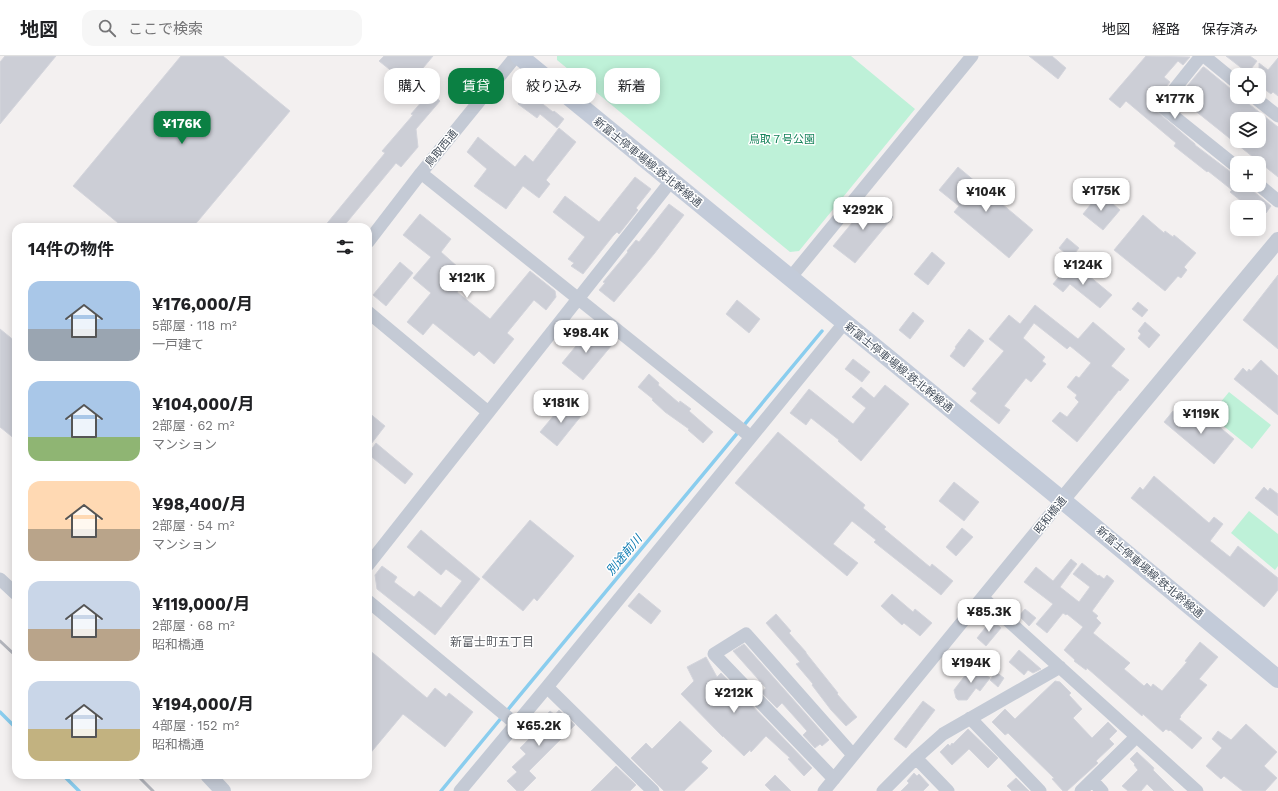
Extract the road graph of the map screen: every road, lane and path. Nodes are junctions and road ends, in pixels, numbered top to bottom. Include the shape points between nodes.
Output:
1 (516, 56) edge
2 (519, 56) edge
3 (972, 56) edge
4 (1203, 56) edge
5 (1230, 77) edge
6 (1263, 104) edge
7 (1278, 116) edge
8 (1230, 161) edge
9 (421, 173) junction
10 (671, 181) junction
11 (1266, 191) edge
12 (1278, 201) edge
13 (372, 237) edge
14 (1278, 240) edge
15 (790, 278) junction
16 (578, 298) junction
17 (372, 315) edge
18 (844, 322) junction
19 (488, 412) junction
20 (751, 437) junction
21 (1062, 500) junction
22 (372, 560) edge
23 (0, 579) edge
24 (12, 590) edge
25 (983, 598) junction
26 (372, 604) edge
27 (1060, 667) junction
28 (1278, 679) edge
29 (547, 687) junction
30 (970, 718) junction
31 (516, 724) junction
32 (1136, 737) junction
33 (853, 755) junction
34 (916, 758) junction
35 (212, 779) edge
36 (834, 779) junction
37 (1092, 780) junction
38 (223, 791) edge
39 (460, 791) edge
40 (653, 791) edge
41 (824, 791) edge
42 (883, 791) edge
43 (948, 791) edge
44 (1040, 791) edge
45 (1081, 791) edge
46 (1102, 791) edge
47 (1196, 791) edge

1 - 9 street, 鳥取西通
2 - 10 main road, 新富士停車場線:鉄北幹線通
3 - 15 street
4 - 5 street
4 - 8 street via 1161,106
6 - 7 street
9 - 13 street, 鳥取西通
9 - 16 street
10 - 15 main road, 新富士停車場線:鉄北幹線通
10 - 16 street
11 - 12 street
14 - 21 street, 昭和橋通
15 - 18 main road, 新富士停車場線:鉄北幹線通
16 - 19 street
16 - 20 street
17 - 19 street
18 - 20 street
18 - 21 main road, 新富士停車場線:鉄北幹線通
19 - 22 street
20 - 29 street
21 - 25 street, 昭和橋通
21 - 28 main road, 新富士停車場線:鉄北幹線通
23 - 24 street
25 - 27 street
25 - 33 street, 昭和橋通
26 - 31 street
27 - 30 street
27 - 32 street
29 - 31 street
29 - 40 street
30 - 34 street via 943,734
30 - 44 street
31 - 39 street
32 - 37 street
32 - 47 street
33 - 36 street, 昭和橋通
33 - 36 street via 746,634 714,654
34 - 42 street
34 - 43 street
35 - 38 street
36 - 41 street, 昭和橋通
37 - 45 street
37 - 46 street

